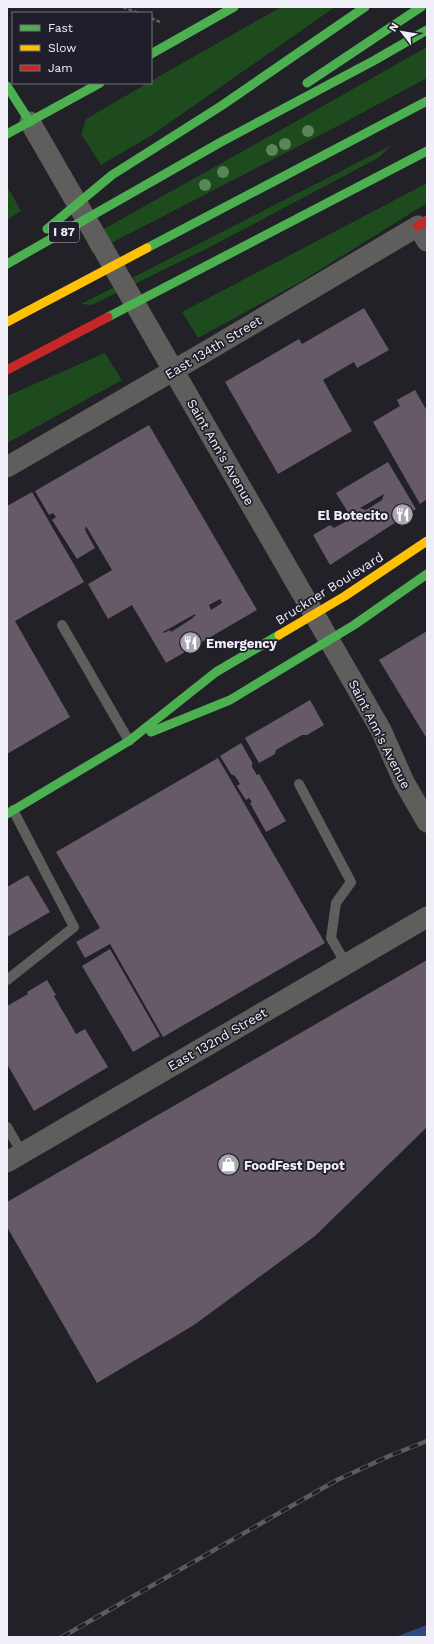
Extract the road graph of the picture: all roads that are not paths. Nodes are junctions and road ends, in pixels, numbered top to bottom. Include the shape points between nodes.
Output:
1 (234, 7) edge
2 (366, 7) edge
3 (421, 7) edge
4 (427, 30) edge
5 (152, 53) edge
6 (98, 84) edge
7 (7, 86) edge
8 (300, 88) dead end
9 (287, 97) dead end
10 (423, 102) edge
11 (30, 122) junction
12 (7, 134) edge
13 (221, 142) junction
14 (427, 151) edge
15 (424, 229) edge
16 (7, 264) edge
17 (7, 322) edge
18 (7, 370) edge
19 (173, 371) junction
20 (7, 466) edge
21 (427, 541) edge
22 (427, 574) edge
23 (313, 614) junction
24 (62, 625) dead end
25 (328, 641) junction
26 (129, 741) junction
27 (299, 784) dead end
28 (10, 812) edge
29 (427, 822) edge
30 (427, 917) edge
31 (346, 964) junction
32 (7, 980) edge
33 (7, 1127) edge
34 (14, 1157) edge

1 - 5 main road
2 - 16 main road via 215,110 112,175
3 - 8 main road
4 - 13 main road
6 - 11 main road
7 - 11 main road, Saint Ann's Avenue
9 - 13 main road
10 - 17 main road
11 - 12 main road
11 - 19 street, Saint Ann's Avenue
13 - 16 main road, I 87
14 - 18 main road
15 - 19 street, East 134th Street
19 - 20 street, East 134th Street
19 - 23 street, Saint Ann's Avenue
21 - 23 main road, Bruckner Boulevard via 345,596
22 - 25 main road, Bruckner Boulevard
23 - 25 street, Saint Ann's Avenue
23 - 26 main road, Bruckner Boulevard via 216,672
24 - 26 lane
25 - 26 main road, Bruckner Boulevard via 230,700
25 - 29 street, Saint Ann's Avenue via 381,730 404,782
26 - 28 main road, Bruckner Boulevard
27 - 31 lane via 351,882 336,903 331,938
28 - 32 lane via 74,926
30 - 31 street, East 132nd Street
31 - 34 street, East 132nd Street
33 - 34 lane

